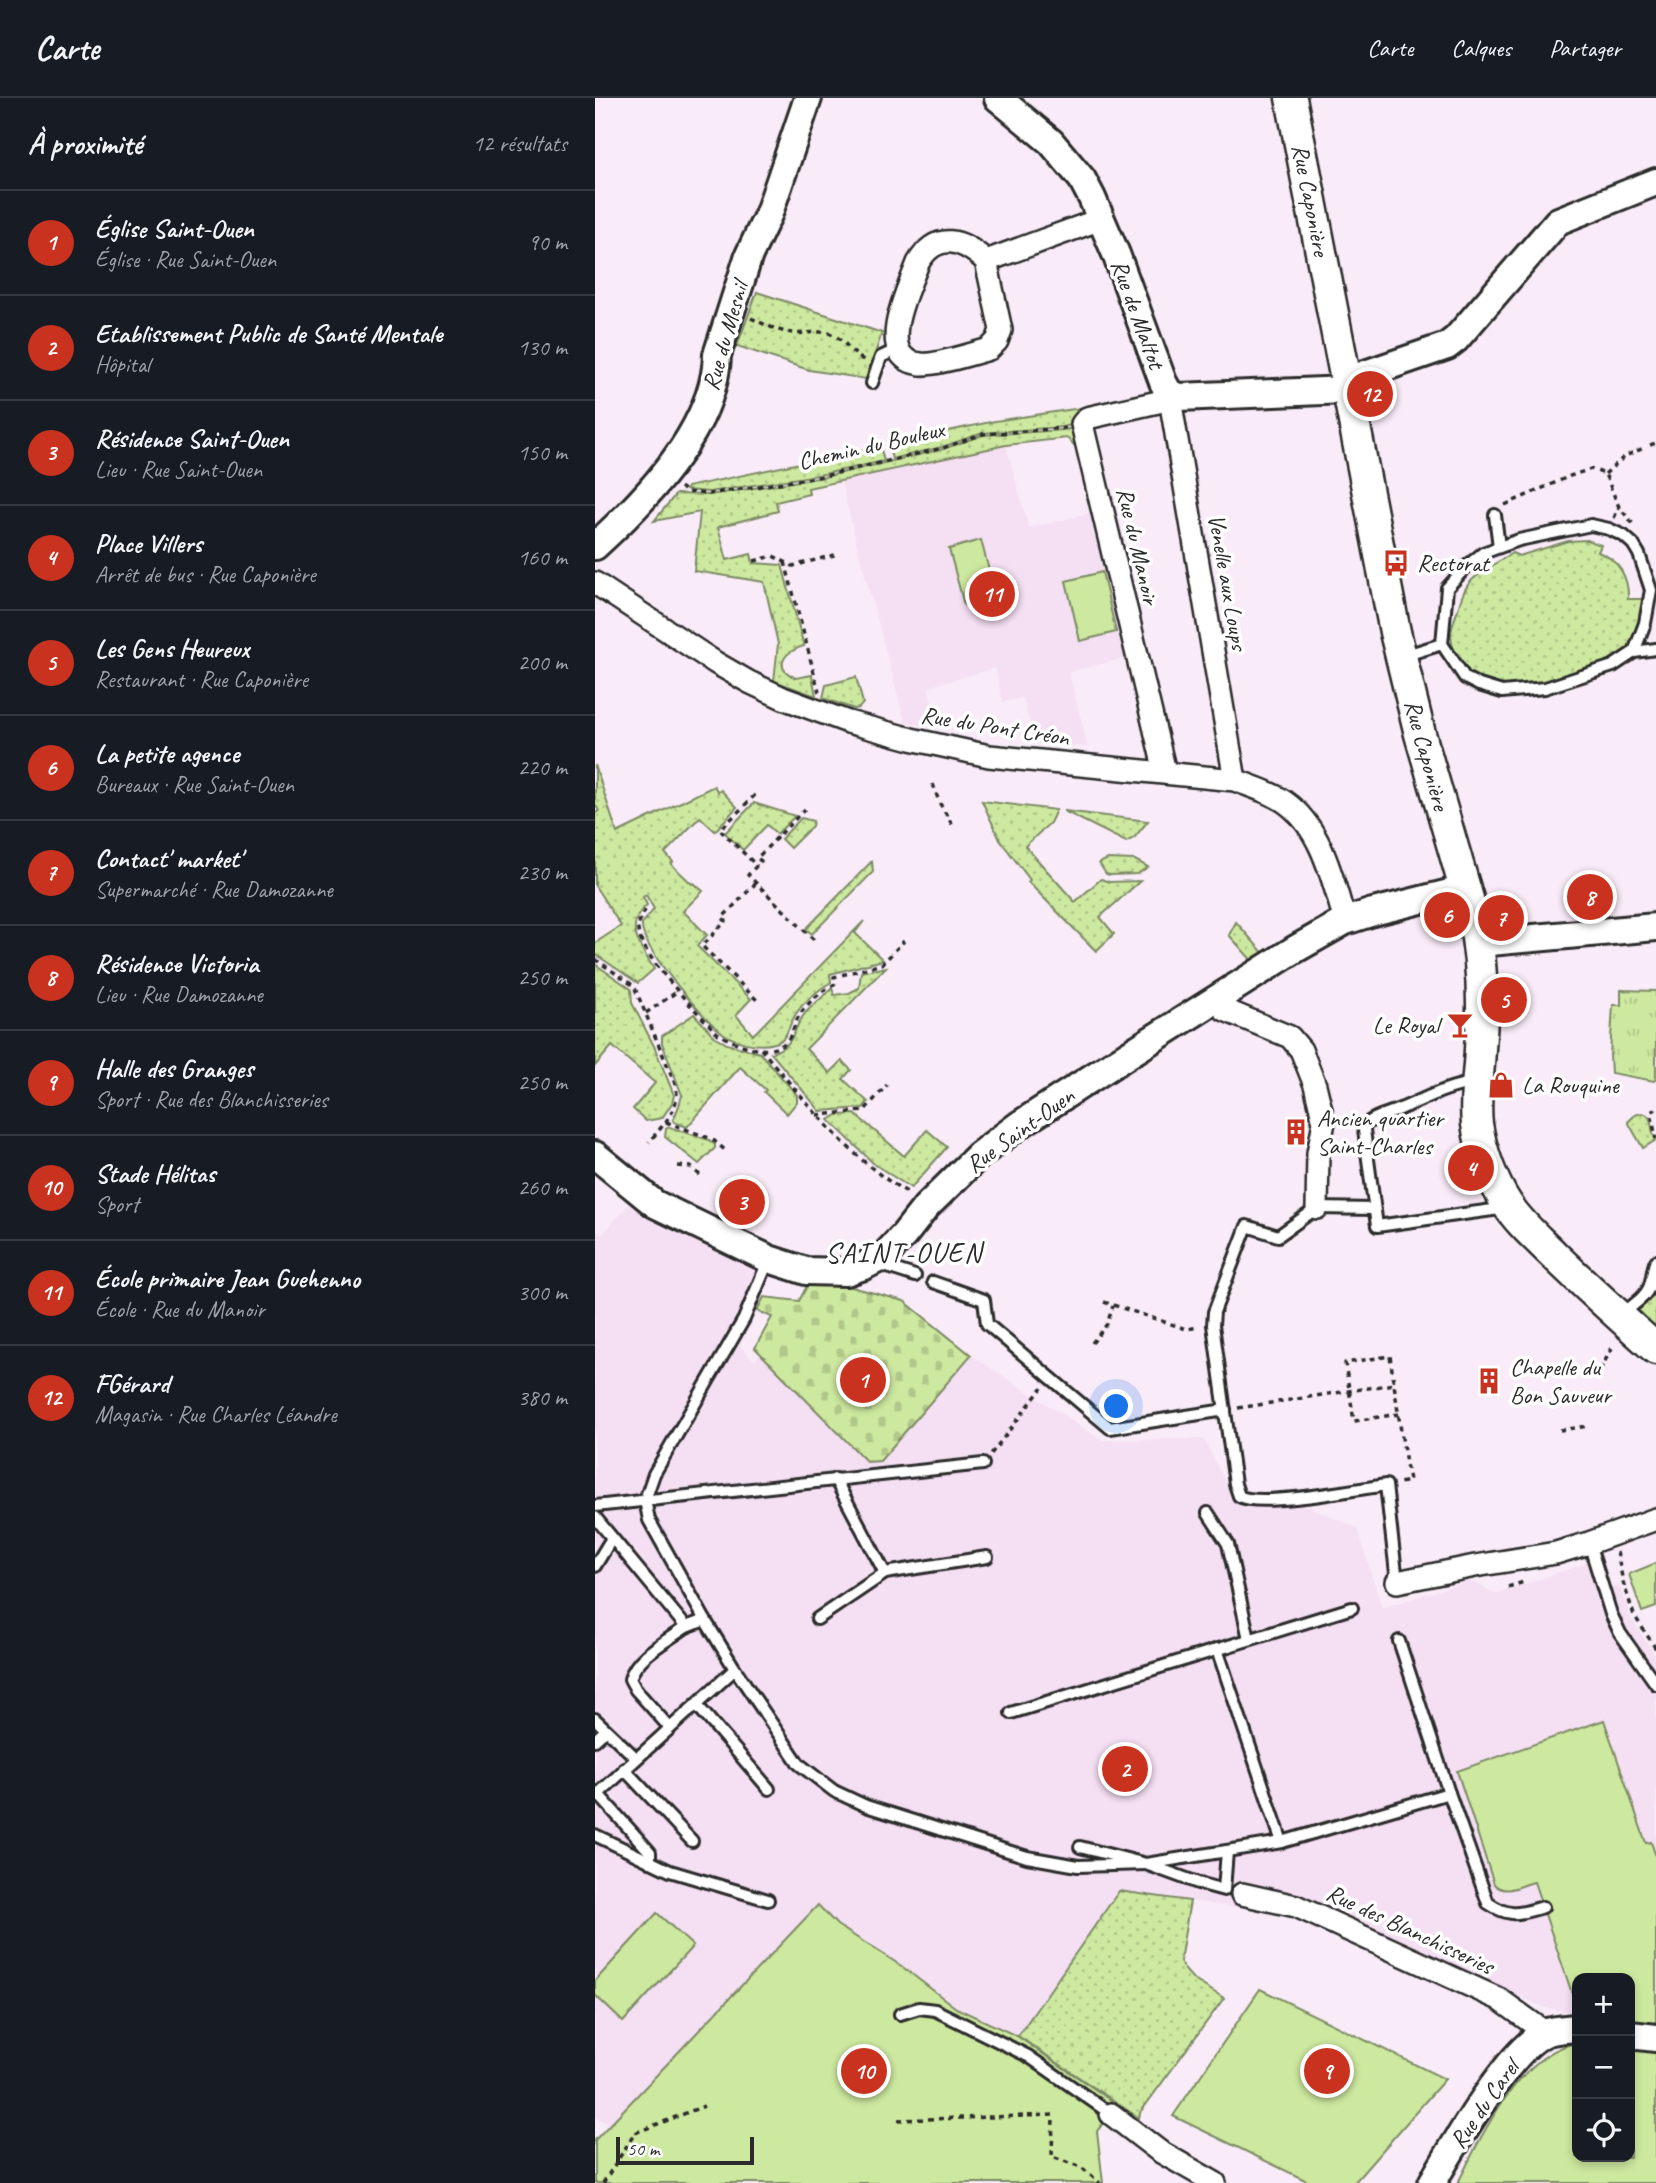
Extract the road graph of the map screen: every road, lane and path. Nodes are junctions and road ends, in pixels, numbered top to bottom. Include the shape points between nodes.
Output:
1 (809, 98) edge
2 (998, 98) edge
3 (1291, 98) edge
4 (1656, 182) edge
5 (1101, 219) junction
6 (986, 261) junction
7 (745, 315) dead end
8 (898, 349) junction
9 (878, 366) junction
10 (872, 383) dead end
11 (1346, 386) junction
12 (1169, 393) junction
13 (1082, 424) junction
14 (1656, 443) edge
15 (1650, 445) dead end
16 (1644, 448) dead end
17 (1605, 474) junction
18 (678, 485) dead end
19 (1619, 507) junction
20 (1497, 511) joint
21 (1635, 526) dead end
22 (1609, 529) junction
23 (595, 546) edge
24 (1499, 547) junction
25 (838, 554) dead end
26 (754, 561) dead end
27 (785, 562) junction
28 (595, 583) edge
29 (1442, 643) junction
30 (1656, 649) edge
31 (1634, 652) junction
32 (1401, 656) junction
33 (818, 696) dead end
34 (1165, 772) junction
35 (1235, 780) junction
36 (933, 784) dead end
37 (755, 795) dead end
38 (805, 809) dead end
39 (953, 826) dead end
40 (757, 866) junction
41 (756, 883) junction
42 (1465, 889) junction
43 (645, 910) dead end
44 (1345, 921) junction
45 (1656, 927) edge
46 (904, 941) dead end
47 (816, 942) dead end
48 (1479, 943) junction
49 (595, 959) edge
50 (678, 991) junction
51 (1216, 1000) junction
52 (759, 1002) dead end
53 (646, 1013) junction
54 (761, 1049) junction
55 (1476, 1083) junction
56 (887, 1085) dead end
57 (1656, 1110) edge
58 (817, 1115) junction
59 (665, 1122) junction
60 (1656, 1139) edge
61 (649, 1142) dead end
62 (726, 1151) dead end
63 (595, 1155) edge
64 (678, 1166) dead end
65 (702, 1177) dead end
66 (920, 1195) dead end
67 (1317, 1208) junction
68 (1510, 1208) junction
69 (1374, 1209) junction
70 (769, 1259) junction
71 (1656, 1261) edge
72 (872, 1262) junction
73 (915, 1276) dead end
74 (933, 1282) dead end
75 (1104, 1302) dead end
76 (1113, 1305) junction
77 (1619, 1317) junction
78 (1213, 1325) junction
79 (1092, 1343) dead end
80 (1612, 1348) dead end
81 (1656, 1349) edge
82 (1600, 1370) dead end
83 (1050, 1377) junction
84 (1394, 1384) junction
85 (1350, 1391) junction
86 (1225, 1410) junction
87 (1399, 1414) junction
88 (1589, 1426) dead end
89 (1560, 1430) dead end
90 (983, 1464) joint
91 (835, 1479) junction
92 (1386, 1485) junction
93 (645, 1500) junction
94 (595, 1506) edge
95 (1208, 1513) dead end
96 (1656, 1519) edge
97 (597, 1523) edge
98 (612, 1538) junction
99 (1589, 1543) junction
100 (1616, 1550) dead end
101 (987, 1557) dead end
102 (595, 1566) edge
103 (885, 1573) junction
104 (1527, 1581) dead end
105 (1398, 1582) joint
106 (1508, 1587) dead end
107 (1352, 1608) dead end
108 (817, 1619) dead end
109 (705, 1620) junction
110 (686, 1627) junction
111 (1249, 1639) junction
112 (1399, 1641) dead end
113 (1217, 1649) junction
114 (1656, 1649) edge
115 (735, 1669) junction
116 (1656, 1684) edge
117 (696, 1704) junction
118 (1011, 1713) dead end
119 (595, 1719) edge
120 (670, 1728) junction
121 (606, 1730) junction
122 (595, 1740) edge
123 (636, 1758) junction
124 (624, 1769) junction
125 (769, 1789) dead end
126 (596, 1792) edge
127 (1449, 1793) junction
128 (595, 1835) edge
129 (692, 1841) dead end
130 (1282, 1842) junction
131 (1080, 1847) dead end
132 (1227, 1851) junction
133 (650, 1862) junction
134 (1146, 1864) junction
135 (1233, 1892) junction
136 (768, 1900) dead end
137 (1543, 1907) dead end
138 (900, 2014) dead end
139 (1572, 2029) edge
140 (1546, 2033) junction
141 (1635, 2036) edge
142 (1656, 2038) edge
143 (703, 2106) dead end
144 (1111, 2114) joint
145 (898, 2120) dead end
146 (603, 2183) edge
147 (1100, 2183) edge
148 (1215, 2183) edge
149 (1432, 2183) edge

1 - 23 street, Rue du Mesnil via 749,256 716,370 691,433 667,470
2 - 5 street, Rue de Maltot via 1069,162
3 - 11 main road, Rue Caponière
4 - 11 street, Rue de Maltot via 1558,221 1447,346
5 - 6 street
5 - 12 street, Rue de Maltot
6 - 8 street via 973,249 950,241 935,244 924,253 897,324
6 - 8 street via 1001,330 989,349 923,365 910,361
7 - 9 path via 790,333 835,335 861,359
8 - 9 lane via 881,357
9 - 10 lane
11 - 12 street, Rue de Maltot via 1179,397
11 - 32 main road, Rue Caponière
12 - 13 street via 1158,402 1087,418
12 - 35 street, Venelle aux Loups
13 - 18 path, Chemin du Bouleux via 983,434 824,476 709,494 685,492
13 - 34 street, Rue du Manoir
14 - 15 path
16 - 17 path via 1625,456
17 - 19 path
17 - 20 path via 1591,469 1570,476
19 - 21 path
19 - 22 path
20 - 24 lane
22 - 24 lane via 1591,525
22 - 31 lane via 1633,544 1651,590
24 - 29 lane via 1483,552 1447,588
25 - 27 path via 793,566
26 - 27 path via 773,556
27 - 33 path
28 - 34 street, Rue du Pont Créon via 716,663 818,712 989,757
29 - 31 lane via 1465,678 1502,692 1576,680
29 - 32 lane
30 - 31 lane
32 - 42 main road, Rue Caponière
34 - 35 street, Rue du Pont Créon
35 - 44 street, Rue du Pont Créon via 1284,801 1308,823
36 - 39 path
37 - 40 path via 720,830
38 - 40 path via 757,858 761,861
40 - 41 path via 748,875
41 - 47 path
41 - 52 path via 702,946
42 - 44 street, Rue Saint-Ouen
42 - 48 main road, Rue Caponière
43 - 50 path via 639,936
44 - 51 street, Rue Saint-Ouen
45 - 48 street
46 - 54 path via 882,964 834,977 835,984 801,1012 783,1045
48 - 55 main road, Rue Caponière via 1482,1007
49 - 53 path via 634,986
50 - 53 path
50 - 54 path via 728,1041
51 - 67 street via 1225,1010 1290,1037 1301,1050 1324,1122
51 - 72 street, Rue Saint-Ouen via 979,1155 884,1256
53 - 59 path via 678,1095
54 - 58 path
55 - 68 main road, Rue Caponière via 1484,1155
55 - 69 lane via 1441,1091 1365,1125
56 - 58 path via 864,1111
57 - 60 path via 1651,1112
58 - 66 path via 872,1167 908,1193
59 - 61 path
59 - 62 path via 712,1139
63 - 70 street, Rue Saint-Ouen via 655,1204
64 - 65 path via 691,1167
67 - 69 lane
67 - 78 lane via 1278,1236 1247,1226 1213,1312
68 - 69 lane via 1377,1226
68 - 77 main road, Rue Caponière
70 - 72 street, Rue Saint-Ouen via 806,1271 846,1272
70 - 93 lane via 744,1319 654,1474
71 - 77 lane via 1645,1295
72 - 73 lane
74 - 83 lane via 984,1300 988,1324
75 - 76 path
76 - 78 path via 1186,1329
76 - 79 path via 1107,1324
77 - 81 main road, Rue Caponière
78 - 86 lane
80 - 82 path
83 - 86 lane via 1110,1428
83 - 90 path
84 - 85 path
84 - 85 path via 1390,1356 1345,1363
84 - 87 path
85 - 86 path
85 - 87 path via 1354,1421
86 - 92 lane via 1235,1484 1239,1496 1246,1500
87 - 92 path via 1409,1481
88 - 89 path
90 - 91 lane
91 - 93 lane
91 - 103 lane
92 - 105 lane
93 - 94 lane
93 - 109 lane via 649,1520
95 - 111 lane via 1228,1544
96 - 99 street
97 - 98 lane
98 - 102 lane
98 - 110 lane
99 - 105 street
99 - 116 lane via 1611,1614
100 - 114 path via 1634,1615
101 - 103 lane
103 - 108 lane
104 - 106 path
107 - 111 lane
109 - 110 lane
109 - 115 lane
110 - 120 lane via 647,1656 632,1670 630,1679
111 - 113 lane
112 - 127 lane
113 - 118 lane
113 - 130 lane
115 - 117 lane
115 - 134 lane via 799,1764 834,1791 866,1806 1027,1857 1078,1866
117 - 120 lane
117 - 125 lane
119 - 121 lane
120 - 123 lane
121 - 122 lane
121 - 123 lane
123 - 124 lane
124 - 126 lane
124 - 129 lane
126 - 133 lane via 650,1852
127 - 130 lane
127 - 137 lane via 1488,1903 1514,1914
128 - 133 lane
130 - 132 lane
131 - 134 lane
132 - 134 lane
132 - 135 lane
133 - 136 lane
134 - 135 lane
135 - 140 street, Rue des Blanchisseries via 1296,1906 1499,1999
138 - 144 lane via 919,2008 935,2010 1028,2056
139 - 140 street
140 - 149 street, Rue du Carel via 1518,2055 1476,2111
141 - 142 street
143 - 146 path via 635,2133
144 - 148 street via 1159,2151
145 - 147 path via 1053,2115 1052,2157 1081,2167

